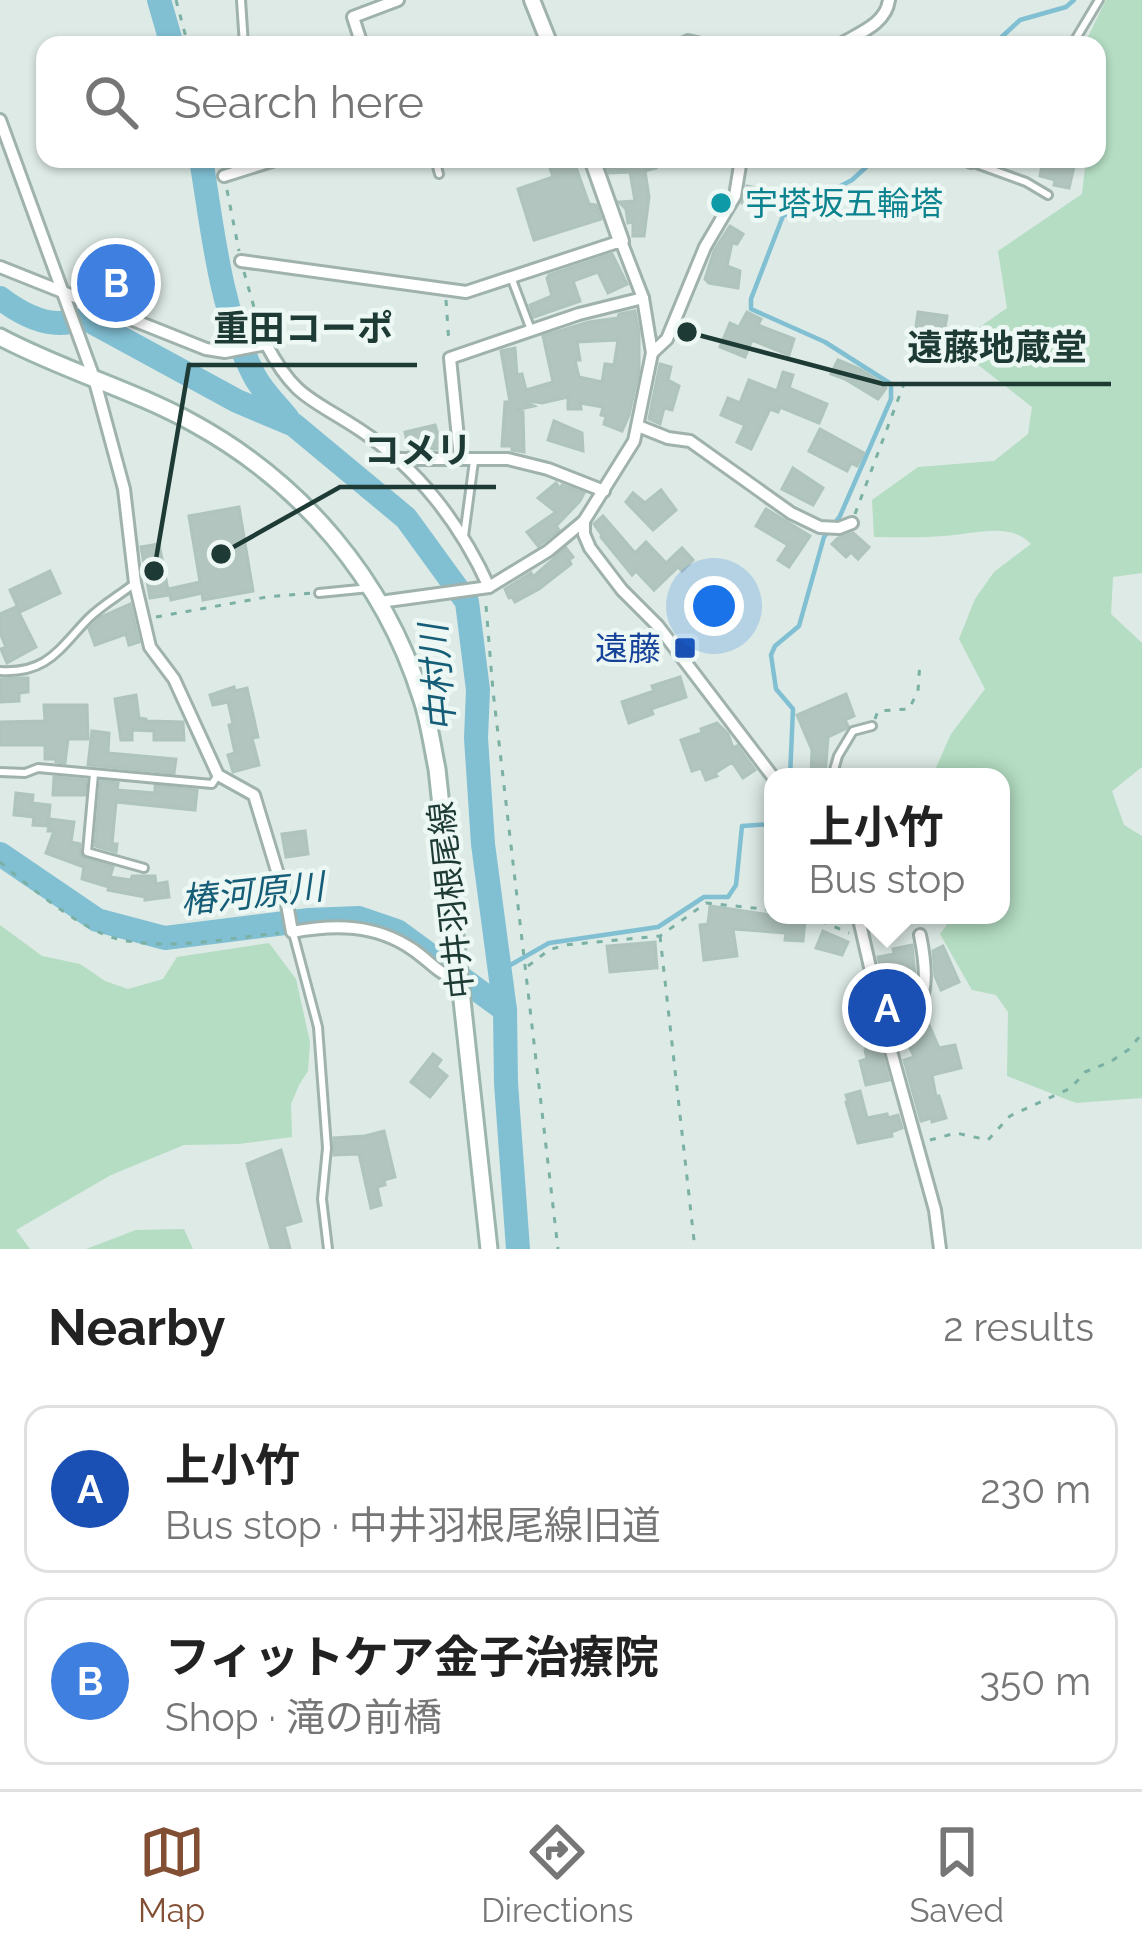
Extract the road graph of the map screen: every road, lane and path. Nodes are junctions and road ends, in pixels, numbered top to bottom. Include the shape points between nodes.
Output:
1 (176, 0) edge
2 (241, 0) edge
3 (398, 0) edge
4 (532, 0) edge
5 (889, 0) edge
6 (1099, 0) edge
7 (186, 36) edge
8 (243, 36) edge
9 (359, 36) edge
10 (546, 36) edge
11 (854, 36) edge
12 (1077, 36) edge
13 (0, 120) edge
14 (249, 168) edge
15 (438, 168) edge
16 (595, 168) edge
17 (740, 168) edge
18 (990, 168) edge
19 (440, 174) dead end
20 (224, 176) dead end
21 (1048, 195) dead end
22 (621, 241) junction
23 (241, 261) dead end
24 (0, 267) edge
25 (512, 278) junction
26 (445, 289) junction
27 (64, 294) junction
28 (643, 298) junction
29 (531, 331) junction
30 (2, 340) edge
31 (652, 353) junction
32 (450, 358) junction
33 (94, 378) junction
34 (905, 381) dead end
35 (638, 426) junction
36 (460, 458) junction
37 (474, 458) junction
38 (397, 459) junction
39 (604, 491) junction
40 (584, 521) junction
41 (852, 524) joint
42 (464, 536) junction
43 (135, 583) junction
44 (486, 588) junction
45 (319, 592) joint
46 (375, 595) junction
47 (486, 606) dead end
48 (142, 620) junction
49 (920, 661) dead end
50 (0, 671) edge
51 (872, 726) joint
52 (766, 768) edge
53 (835, 768) edge
54 (0, 772) edge
55 (94, 774) junction
56 (218, 775) junction
57 (0, 862) edge
58 (144, 868) dead end
59 (764, 909) edge
60 (827, 924) edge
61 (861, 924) edge
62 (291, 929) junction
63 (920, 935) dead end
64 (659, 936) junction
65 (865, 940) junction
66 (526, 968) junction
67 (459, 981) junction
68 (1142, 1034) edge
69 (886, 1035) junction
70 (917, 1144) junction
71 (328, 1249) edge
72 (489, 1249) edge
73 (558, 1249) edge
74 (694, 1249) edge
75 (940, 1249) edge

1 - 7 path
2 - 8 lane
3 - 9 street via 353,16
4 - 10 street
5 - 11 street via 883,19
6 - 12 lane
13 - 27 street
14 - 20 street
15 - 19 lane
16 - 22 street
17 - 31 street via 735,196 667,339
18 - 21 lane
22 - 25 street
22 - 28 street
23 - 26 street
24 - 27 street
25 - 26 street via 466,292
25 - 29 lane
26 - 32 path
27 - 33 street
27 - 38 street via 206,349 266,344 300,394
28 - 29 street
28 - 31 street
29 - 32 street
30 - 33 main road, 中井羽根尾線
31 - 35 street
32 - 36 street
33 - 43 street via 124,489
33 - 46 main road, 中井羽根尾線 via 192,422 255,462 331,532
34 - 41 path
35 - 39 street
35 - 41 street via 691,441 820,527
36 - 37 street
36 - 38 street
37 - 39 street via 508,458
37 - 42 lane
38 - 42 street
39 - 40 street
40 - 44 street
40 - 52 street via 590,548
42 - 44 street
43 - 48 street
43 - 50 lane via 36,668
44 - 46 street
45 - 46 lane
45 - 48 path
46 - 67 main road, 中井羽根尾線 via 422,698
47 - 66 path
48 - 56 street
49 - 51 path via 909,709 878,711
51 - 53 lane via 853,731
54 - 55 lane
55 - 56 lane via 212,784
55 - 58 lane via 87,852
56 - 62 street via 254,795
57 - 62 path via 116,939 180,942
59 - 64 path via 706,903
60 - 65 path
61 - 65 street
62 - 67 street via 376,932
62 - 71 lane via 318,1027
63 - 69 street via 927,968 919,1006
64 - 66 path via 565,945
64 - 74 path
65 - 69 street
66 - 73 path
67 - 72 main road, 中井羽根尾線
68 - 70 path via 1071,1088 1010,1116 988,1140 956,1133
69 - 70 street
70 - 75 street

